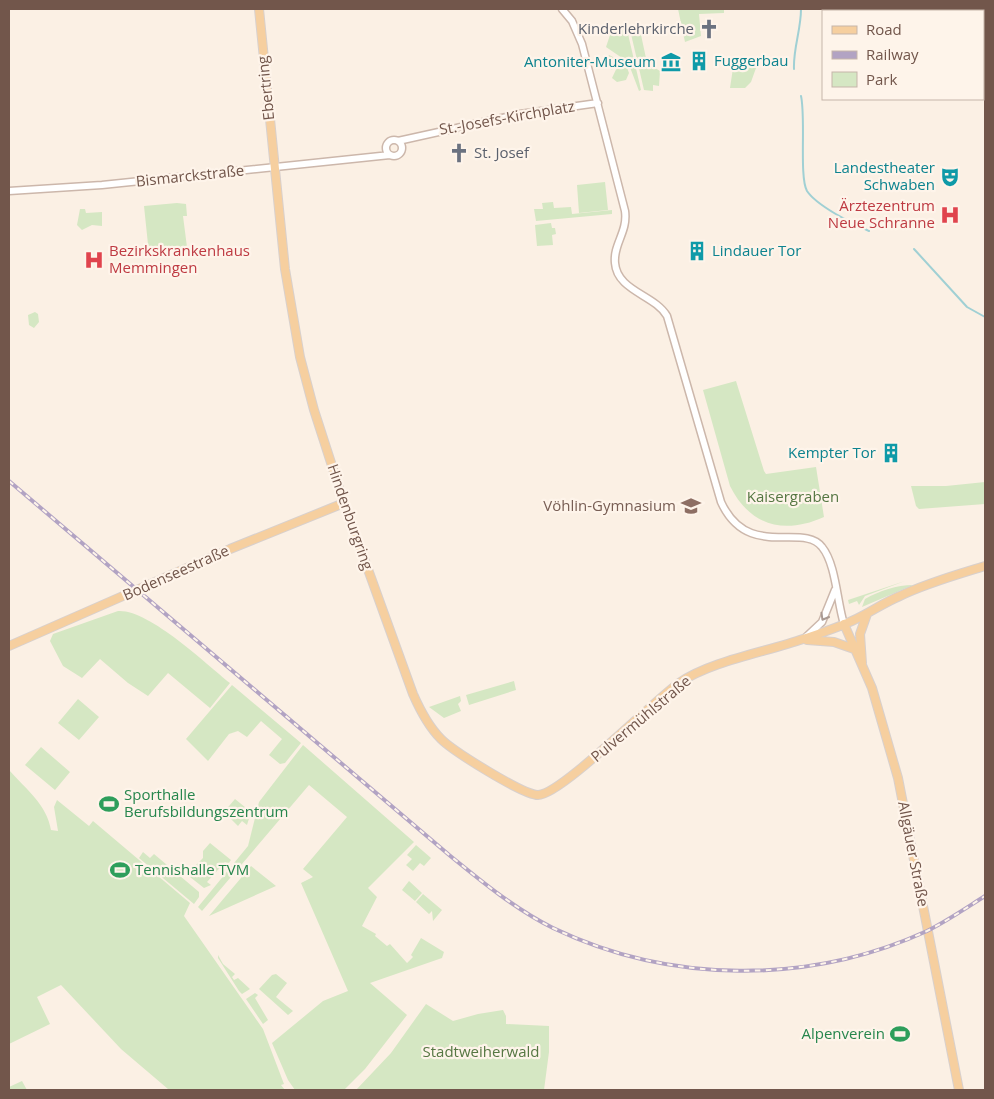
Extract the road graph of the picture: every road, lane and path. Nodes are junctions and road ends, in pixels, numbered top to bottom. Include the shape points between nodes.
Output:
1 (258, 9) edge
2 (562, 9) edge
3 (598, 103) junction
4 (417, 137) junction
5 (398, 141) junction
6 (386, 147) junction
7 (402, 149) junction
8 (390, 155) junction
9 (371, 156) junction
10 (275, 168) junction
11 (9, 191) edge
12 (344, 503) junction
13 (985, 566) edge
14 (836, 588) junction
15 (868, 612) junction
16 (844, 624) junction
17 (803, 639) junction
18 (9, 646) edge
19 (854, 649) junction
20 (862, 665) junction
21 (543, 794) joint
22 (959, 1090) edge

1 - 10 main road, Ebertring
2 - 3 street via 579,36
3 - 4 street, St.-Josefs-Kirchplatz via 514,115
3 - 14 street via 626,217 615,253 616,270 624,283 660,307 667,316 723,507 739,524 758,536 814,540 827,554
4 - 5 street, St.-Josefs-Kirchplatz
4 - 7 street, St.-Josefs-Kirchplatz
5 - 6 street, Bismarckstraße via 389,142
5 - 7 street
6 - 8 street
6 - 9 street, Bismarckstraße
7 - 8 street, Bismarckstraße via 399,154
8 - 9 street, Bismarckstraße
9 - 10 street, Bismarckstraße
10 - 11 street, Bismarckstraße
10 - 12 main road, Hindenburgring via 285,269 300,357
12 - 18 main road, Bodenseestraße
12 - 21 main road, Hindenburgring via 422,714 442,740 516,787 532,794
13 - 15 main road, Pulvermühlstraße via 922,586
14 - 16 street
14 -> 17 street via 822,622
15 - 16 main road, Pulvermühlstraße
15 - 20 main road via 861,628
16 - 17 main road, Pulvermühlstraße
16 - 19 main road, Allgäuer Straße
17 - 19 main road via 834,642
17 - 21 main road, Pulvermühlstraße via 691,676 641,714 560,786
19 - 20 main road, Allgäuer Straße
20 - 22 main road, Allgäuer Straße via 898,778

